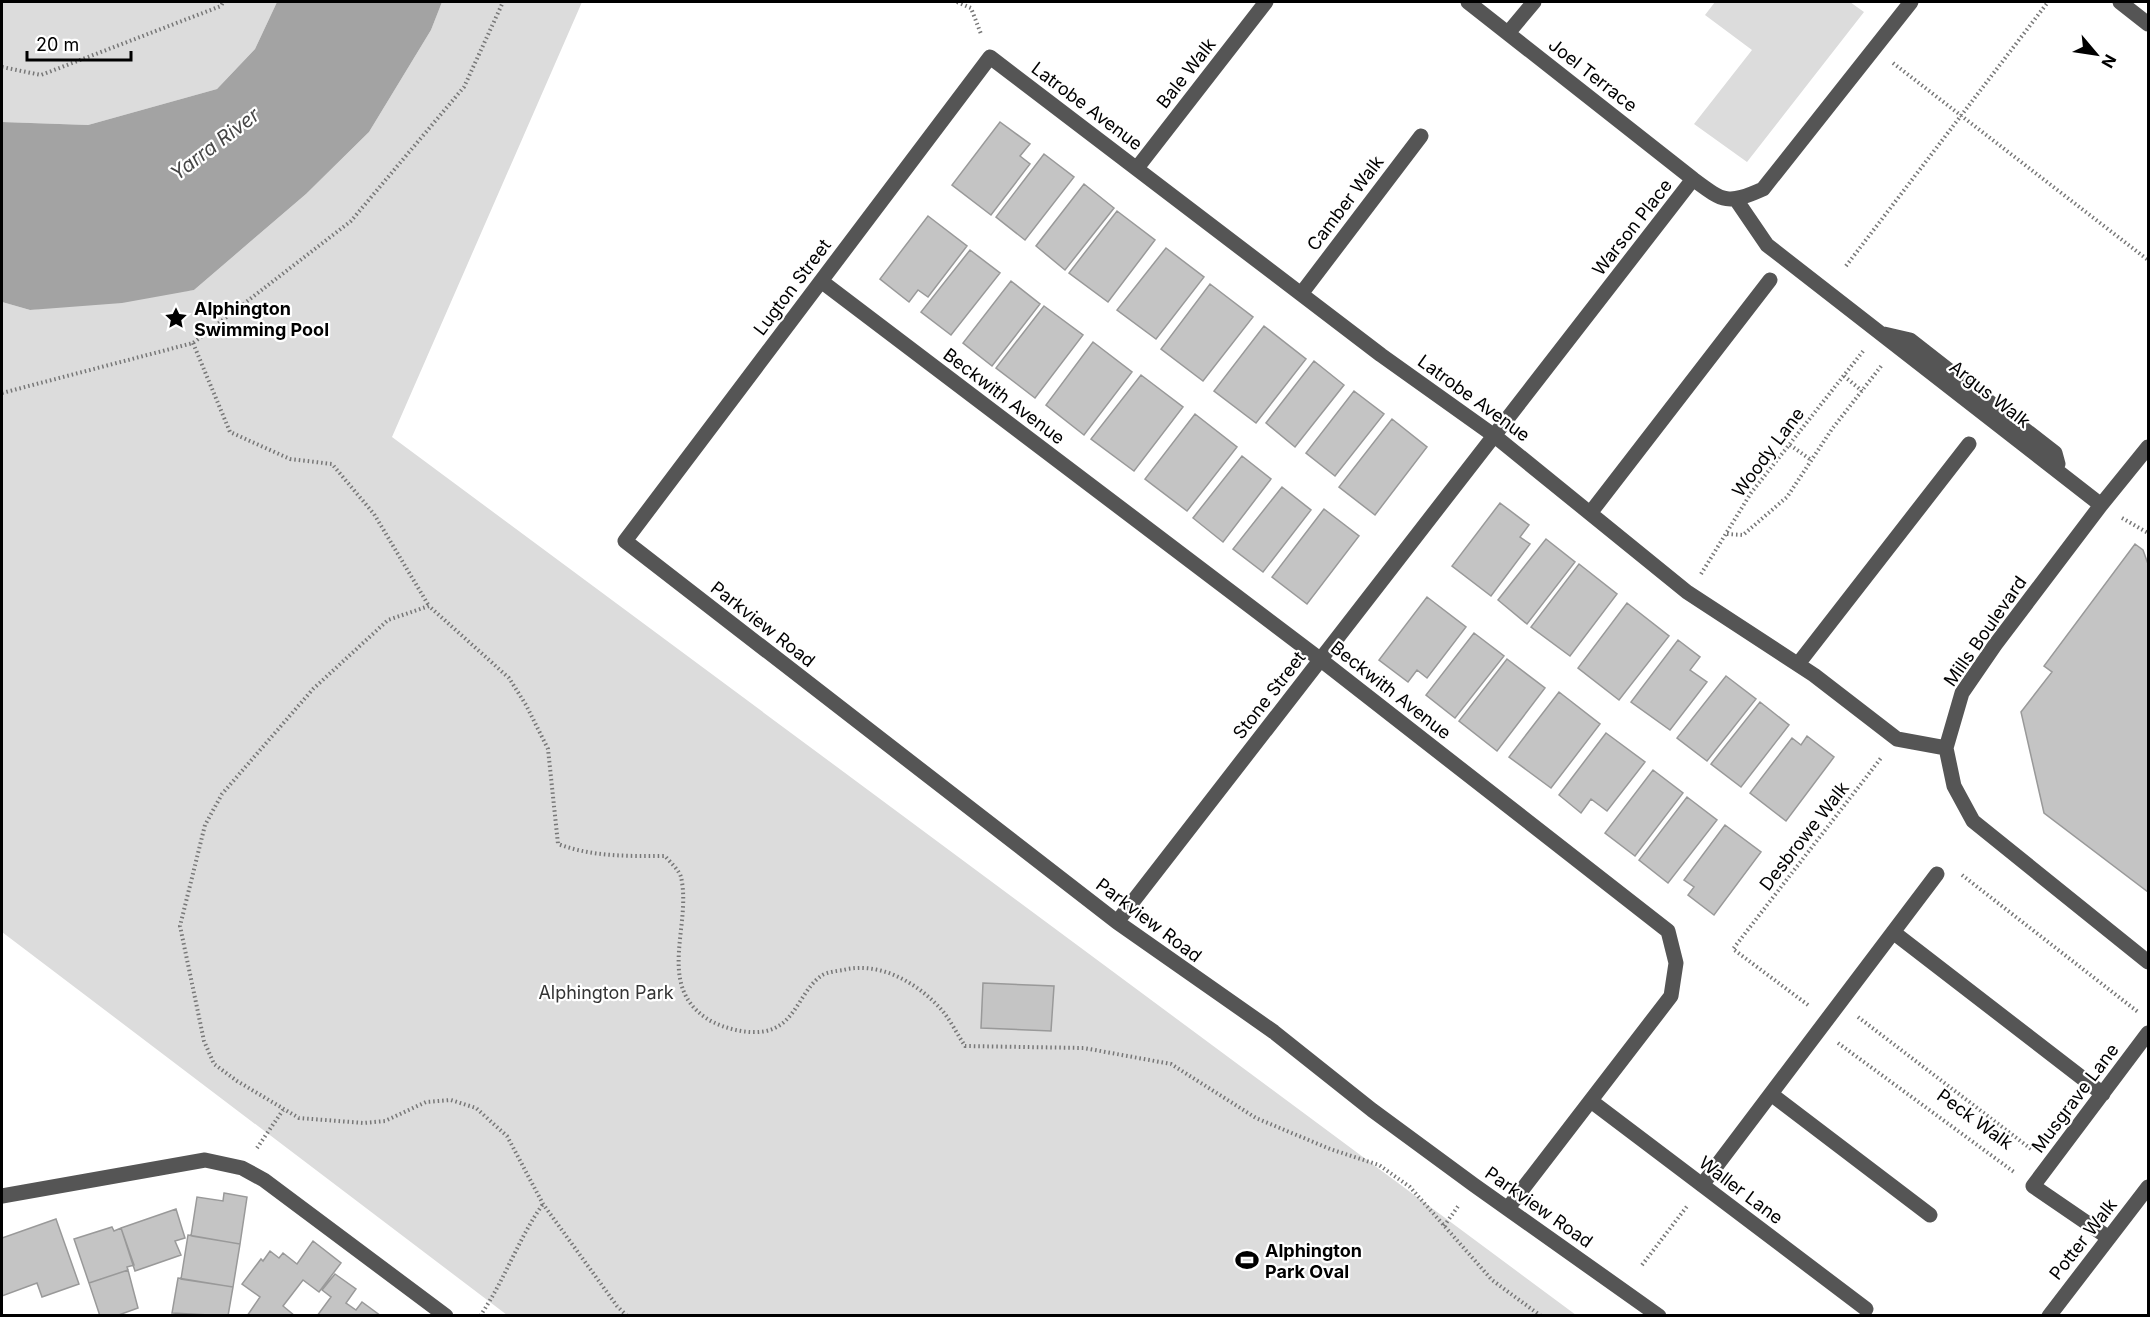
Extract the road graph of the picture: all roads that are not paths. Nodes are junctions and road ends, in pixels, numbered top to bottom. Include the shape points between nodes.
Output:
1 (1266, 2) edge
2 (1468, 2) edge
3 (1533, 2) edge
4 (1911, 2) edge
5 (2120, 2) edge
6 (2148, 24) edge
7 (1508, 33) junction
8 (990, 57) joint
9 (1421, 136) dead end
10 (1137, 168) junction
11 (1693, 179) junction
12 (1737, 201) junction
13 (1770, 280) dead end
14 (821, 281) junction
15 (1300, 294) junction
16 (1878, 333) junction
17 (1496, 437) junction
18 (1969, 444) dead end
19 (2148, 447) edge
20 (2058, 464) dead end
21 (2101, 505) junction
22 (1591, 512) junction
23 (625, 541) joint
24 (1321, 660) junction
25 (1798, 664) junction
26 (1946, 748) junction
27 (1937, 874) road end
28 (1118, 922) junction
29 (1893, 933) junction
30 (2148, 962) edge
31 (2148, 1033) edge
32 (1771, 1094) junction
33 (2103, 1094) junction
34 (1592, 1101) junction
35 (1702, 1185) junction
36 (2148, 1187) edge
37 (2, 1196) edge
38 (1508, 1208) junction
39 (1930, 1215) dead end
40 (2109, 1238) junction
41 (1866, 1310) dead end
42 (446, 1316) edge
43 (1659, 1316) edge
44 (2049, 1316) edge

1 - 10 street, Bale Walk
2 - 7 street, Joel Terrace
3 - 7 street
4 - 12 street via 1763,189
5 - 6 street
7 - 11 street, Joel Terrace
8 - 10 street, Latrobe Avenue
8 - 14 street, Lugton Street
9 - 15 street, Camber Walk
10 - 15 street, Latrobe Avenue
11 - 12 street, Warson Place via 1718,197
11 - 17 street, Warson Place
12 - 16 street, Argus Walk via 1767,245
13 - 22 street
14 - 23 street, Lugton Street
14 - 24 street, Beckwith Avenue
15 - 17 street, Latrobe Avenue
16 - 20 street, Argus Walk via 1910,340 2055,453
16 - 21 street, Argus Walk via 2077,482
17 - 22 street, Latrobe Avenue
17 - 24 street, Stone Street
18 - 25 street
19 - 21 street, Mills Boulevard
21 - 26 street, Mills Boulevard via 1962,693
22 - 25 street, Latrobe Avenue via 1687,592
23 - 28 street, Parkview Road
24 - 28 street, Stone Street
24 - 34 street, Beckwith Avenue via 1668,931 1676,963 1671,996
25 - 26 street, Latrobe Avenue via 1897,739
26 - 30 street, Mills Boulevard via 1954,786 1973,821
27 - 29 street
28 - 38 street, Parkview Road via 1274,1032 1372,1110
29 - 32 street
29 - 33 street
31 - 33 street, Musgrave Lane
32 - 35 street
32 - 39 street
33 - 40 street, Musgrave Lane via 2033,1186
34 - 35 street, Waller Lane
34 - 38 street, Beckwith Avenue
35 - 41 street, Waller Lane
36 - 40 street, Potter Walk
37 - 42 street via 205,1160 243,1168
38 - 43 street, Parkview Road
40 - 44 street, Potter Walk

